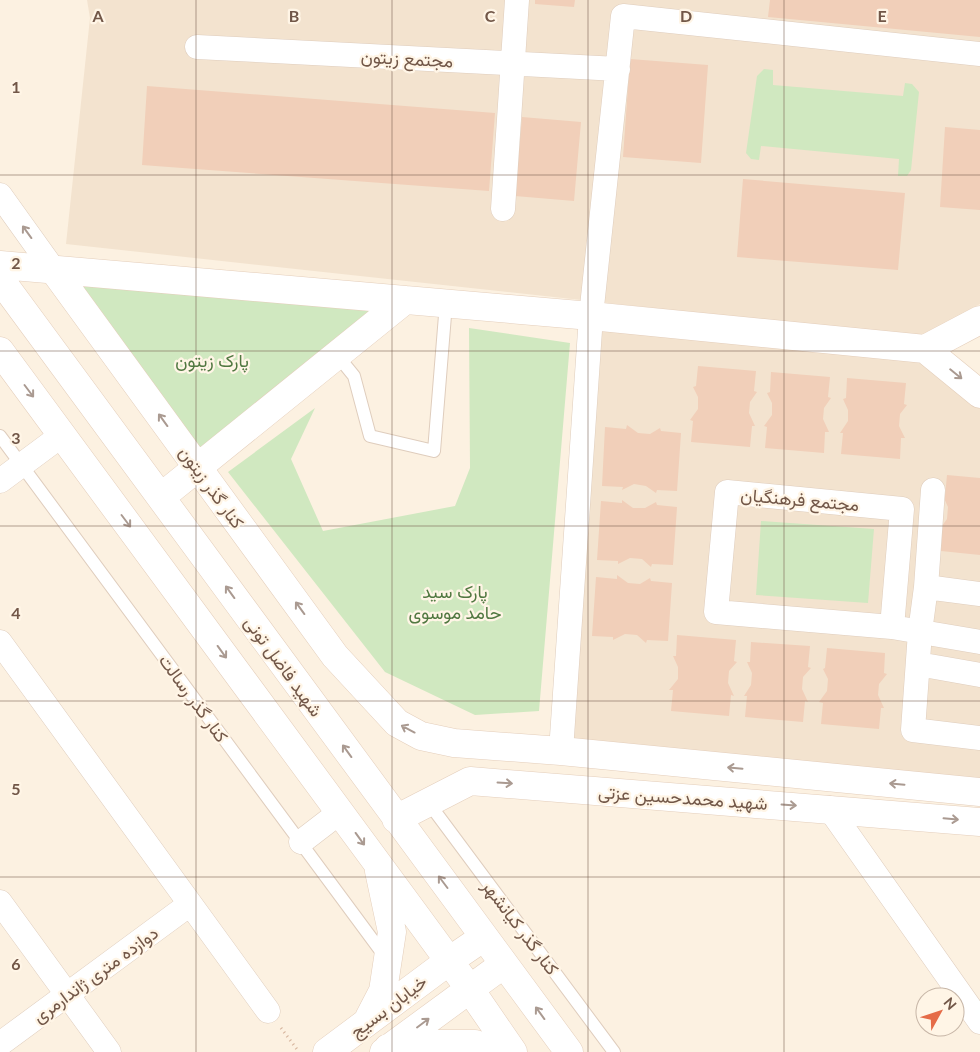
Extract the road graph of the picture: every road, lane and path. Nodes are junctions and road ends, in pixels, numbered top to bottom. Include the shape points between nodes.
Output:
1 (517, 0) edge
2 (197, 46) dead end
3 (980, 54) edge
4 (512, 64) junction
5 (618, 69) junction
6 (0, 195) edge
7 (503, 210) dead end
8 (0, 266) edge
9 (53, 269) junction
10 (0, 280) edge
11 (405, 300) junction
12 (446, 303) junction
13 (591, 316) junction
14 (980, 320) edge
15 (925, 349) junction
16 (0, 351) edge
17 (337, 355) junction
18 (980, 394) edge
19 (62, 435) junction
20 (0, 436) edge
21 (22, 465) junction
22 (198, 468) junction
23 (0, 481) edge
24 (933, 490) dead end
25 (161, 497) junction
26 (926, 587) junction
27 (980, 594) edge
28 (892, 628) junction
29 (920, 632) junction
30 (0, 642) edge
31 (980, 642) edge
32 (918, 664) junction
33 (980, 675) edge
34 (980, 738) edge
35 (454, 743) junction
36 (561, 751) junction
37 (470, 780) junction
38 (980, 792) edge
39 (428, 802) junction
40 (829, 808) junction
41 (340, 812) junction
42 (396, 819) junction
43 (980, 822) edge
44 (301, 842) junction
45 (377, 863) junction
46 (0, 902) edge
47 (190, 904) junction
48 (484, 937) junction
49 (388, 960) junction
50 (449, 961) junction
51 (504, 964) junction
52 (469, 988) junction
53 (67, 995) junction
54 (268, 1011) joint
55 (488, 1015) junction
56 (367, 1022) junction
57 (980, 1022) edge
58 (0, 1044) edge
59 (482, 1049) edge
60 (386, 1050) edge
61 (109, 1052) edge
62 (299, 1052) edge
63 (327, 1052) edge
64 (513, 1052) edge
65 (569, 1052) edge
66 (614, 1052) edge

1 - 4 street
2 - 4 street, مجتمع زیتون
3 - 5 street via 623,16
4 - 5 street, مجتمع زیتون
4 - 7 street
5 - 13 street
9 -> 6 street, کنار گذر زیتون
8 - 9 main road
9 - 11 main road
22 -> 9 main road, کنار گذر زیتون
10 - 25 main road, شهید فاضل تونی
11 - 12 main road
11 - 17 main road
12 - 13 main road
12 - 17 lane via 434,451 370,436 354,376
13 - 15 main road
13 - 36 street
14 - 15 main road
15 -> 18 main road
16 -> 19 main road
17 - 22 main road
19 - 21 street
19 -> 41 main road
20 - 21 lane, کنار گذر رسالت
21 - 23 street
21 - 44 lane, کنار گذر رسالت
22 - 25 main road
35 -> 22 main road, کنار گذر زیتون via 421,736 397,723 335,656
24 - 26 street
42 -> 25 main road, شهید فاضل تونی
26 - 27 street
26 - 29 street
28 - 28 street, مجتمع فرهنگیان via 716,612 727,492 902,509
28 - 29 street, مجتمع فرهنگیان
29 - 31 street, مجتمع فرهنگیان
29 - 32 street
30 - 47 street
32 - 33 street
32 - 34 street via 913,730
35 - 36 main road, شهید محمدحسین عزتی
35 - 37 main road
38 -> 36 main road, شهید محمدحسین عزتی
37 - 39 main road
37 -> 40 main road, شهید محمدحسین عزتی
39 - 42 main road
39 - 66 lane, کنار گذر کیانشهر
40 -> 43 main road, شهید محمدحسین عزتی
40 - 57 street
41 - 44 street
41 -> 45 main road
48 -> 42 main road, شهید فاضل تونی
44 - 49 lane, کنار گذر رسالت
45 - 49 main road via 392,932
45 - 50 main road
46 - 53 street
47 - 53 street, دوازده متری ژاندارمری
47 - 54 street
48 - 50 main road, خیابان بسیج
48 - 51 main road, شهید فاضل تونی
49 - 56 main road via 383,991
50 - 52 main road
50 - 56 main road, خیابان بسیج
51 - 52 main road, خیابان بسیج
65 -> 51 main road, شهید فاضل تونی
52 - 55 main road
60 -> 52 main road, خیابان بسیج
53 - 58 street, دوازده متری ژاندارمری
53 - 61 street
54 - 62 path
55 - 59 lane
55 - 64 main road
56 - 63 main road, خیابان بسیج
59 - 60 main road via 438,1044

